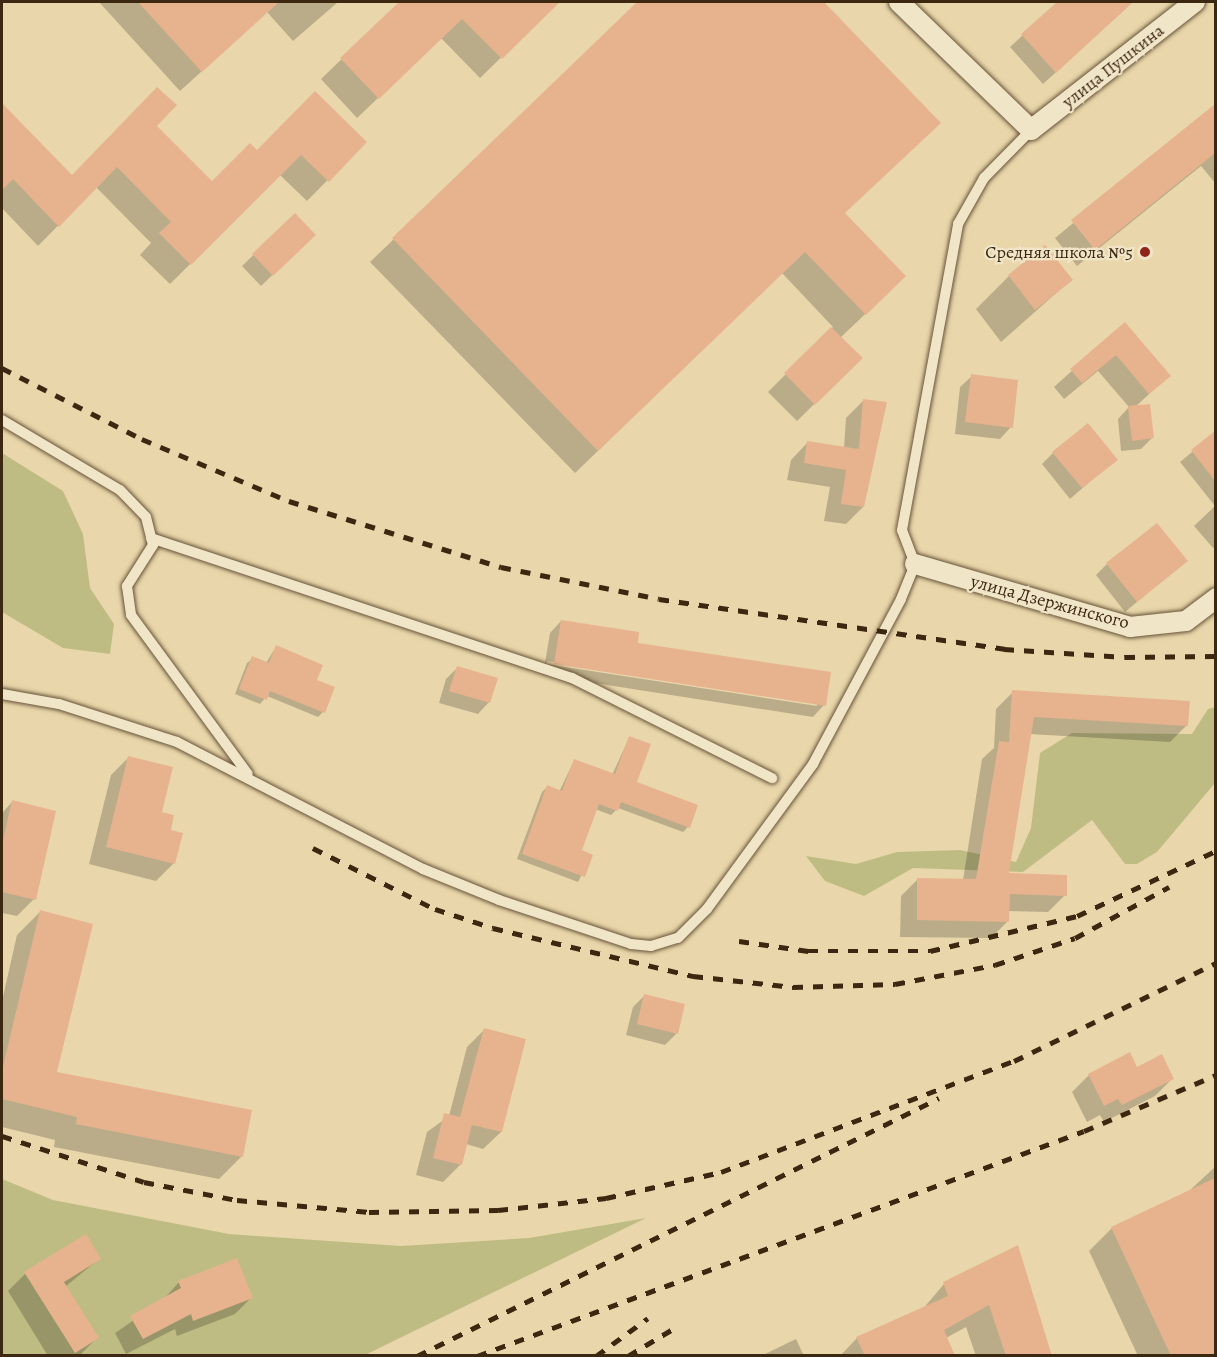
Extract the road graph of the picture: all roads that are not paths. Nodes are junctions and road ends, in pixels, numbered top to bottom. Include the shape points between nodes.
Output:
1 (899, 2) edge
2 (1195, 2) edge
3 (1031, 130) junction
4 (2, 420) edge
5 (151, 538) junction
6 (915, 564) junction
7 (1215, 598) edge
8 (2, 694) edge
9 (251, 778) junction
10 (772, 778) dead end

1 - 3 street
2 - 3 street, улица Пушкина
3 - 6 lane via 984,178 958,224 902,530
4 - 5 lane via 120,490 146,517
5 - 9 lane via 153,545 127,586 131,615
5 - 10 lane via 572,678
6 - 7 street, улица Дзержинского via 1130,627 1186,621
6 - 9 lane via 885,632 813,764 707,909 678,938 664,944 631,944 463,886
8 - 9 lane via 59,704 142,729

